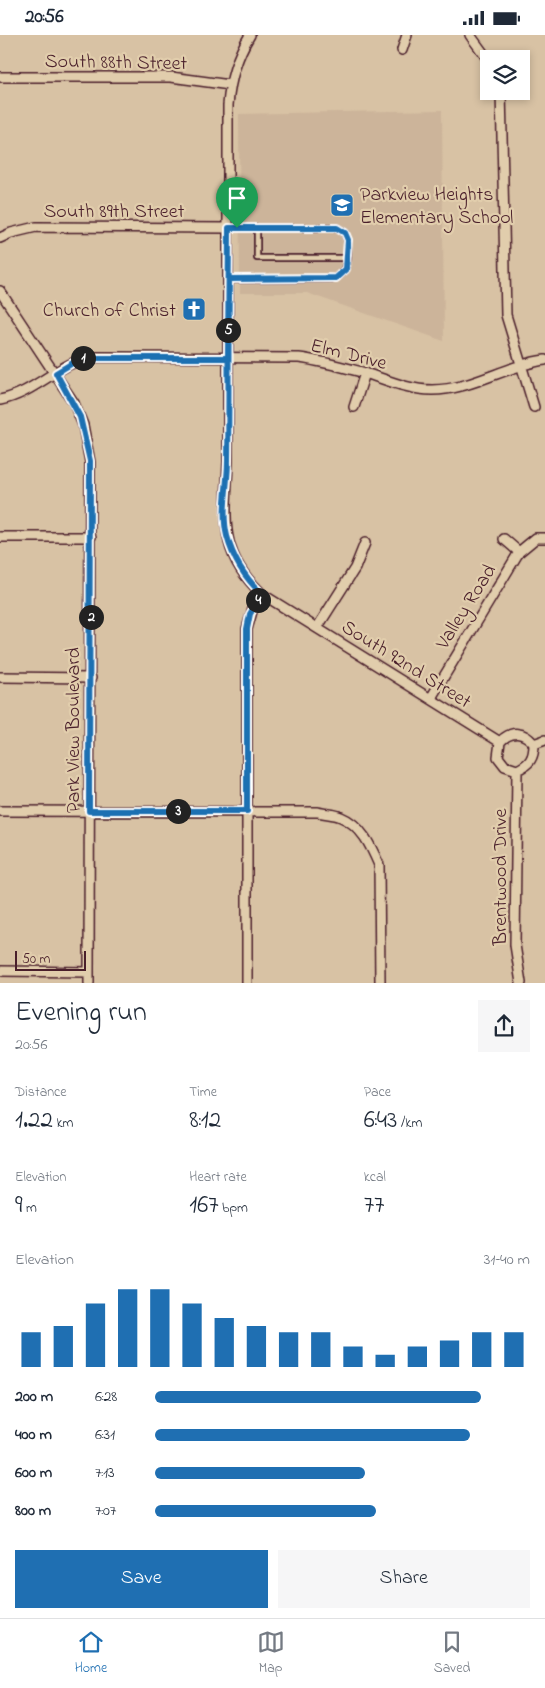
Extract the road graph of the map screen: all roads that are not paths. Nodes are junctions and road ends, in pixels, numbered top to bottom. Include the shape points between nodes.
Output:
1 (250, 35) edge
2 (407, 35) edge
3 (470, 35) edge
4 (402, 50) dead end
5 (481, 50) edge
6 (0, 77) edge
7 (230, 85) junction
8 (501, 100) edge
9 (229, 228) junction
10 (257, 228) junction
11 (0, 238) edge
12 (348, 258) junction
13 (229, 279) junction
14 (0, 291) edge
15 (228, 358) junction
16 (545, 359) edge
17 (520, 365) junction
18 (56, 373) junction
19 (365, 373) junction
20 (0, 400) edge
21 (354, 407) dead end
22 (534, 407) dead end
23 (0, 537) edge
24 (91, 537) junction
25 (540, 538) edge
26 (504, 539) dead end
27 (365, 543) dead end
28 (519, 552) junction
29 (262, 594) junction
30 (318, 628) junction
31 (0, 677) edge
32 (90, 678) junction
33 (430, 698) junction
34 (545, 739) edge
35 (500, 742) junction
36 (534, 744) junction
37 (517, 770) junction
38 (0, 811) edge
39 (89, 811) junction
40 (247, 811) junction
41 (0, 971) edge
42 (89, 971) junction
43 (89, 983) edge
44 (247, 983) edge
45 (380, 983) edge
46 (521, 983) edge

1 - 7 street, South 92nd Street
2 - 4 street
3 - 5 street
6 - 7 street, South 88th Street via 171,77
7 - 9 street, South 92nd Street
8 - 17 street via 506,307
9 - 10 lane
9 - 11 street, South 89th Street via 36,227
9 - 13 street, South 92nd Street
10 - 12 lane via 337,228 347,236
10 - 12 lane via 257,258
12 - 13 lane via 343,273 332,279
13 - 15 street, South 92nd Street
14 - 18 street, Park View Boulevard
15 - 18 street, Elm Drive via 88,358
15 - 19 street, Elm Drive via 299,358
15 - 29 street, South 92nd Street via 226,529 240,567
16 - 17 street, Elm Drive
17 - 19 street, Elm Drive via 468,384 437,390 408,386
17 - 22 street
18 - 20 street, Elm Drive via 21,393
18 - 24 street, Park View Boulevard via 74,403 85,433 91,480
19 - 21 street
23 - 24 street
24 - 32 street, Park View Boulevard
25 - 28 street, Valley Road
26 - 28 street
27 - 30 street via 355,568
28 - 33 street, Valley Road
29 - 30 street, South 92nd Street
29 - 40 street via 250,614 247,629
30 - 33 street, South 92nd Street
31 - 32 street
32 - 39 street, Park View Boulevard
33 - 35 street, South 92nd Street
34 - 36 street
35 - 36 street via 511,734 519,733 528,736
35 - 37 street via 500,761 504,766
36 - 37 street via 534,754 528,765
37 - 46 street, Brentwood Drive via 515,945
38 - 39 street
39 - 40 street
39 - 42 street, Park View Boulevard
40 - 44 street
40 - 45 street via 318,812 341,817 358,828 372,847 379,865
41 - 42 street
42 - 43 street, Park View Boulevard

